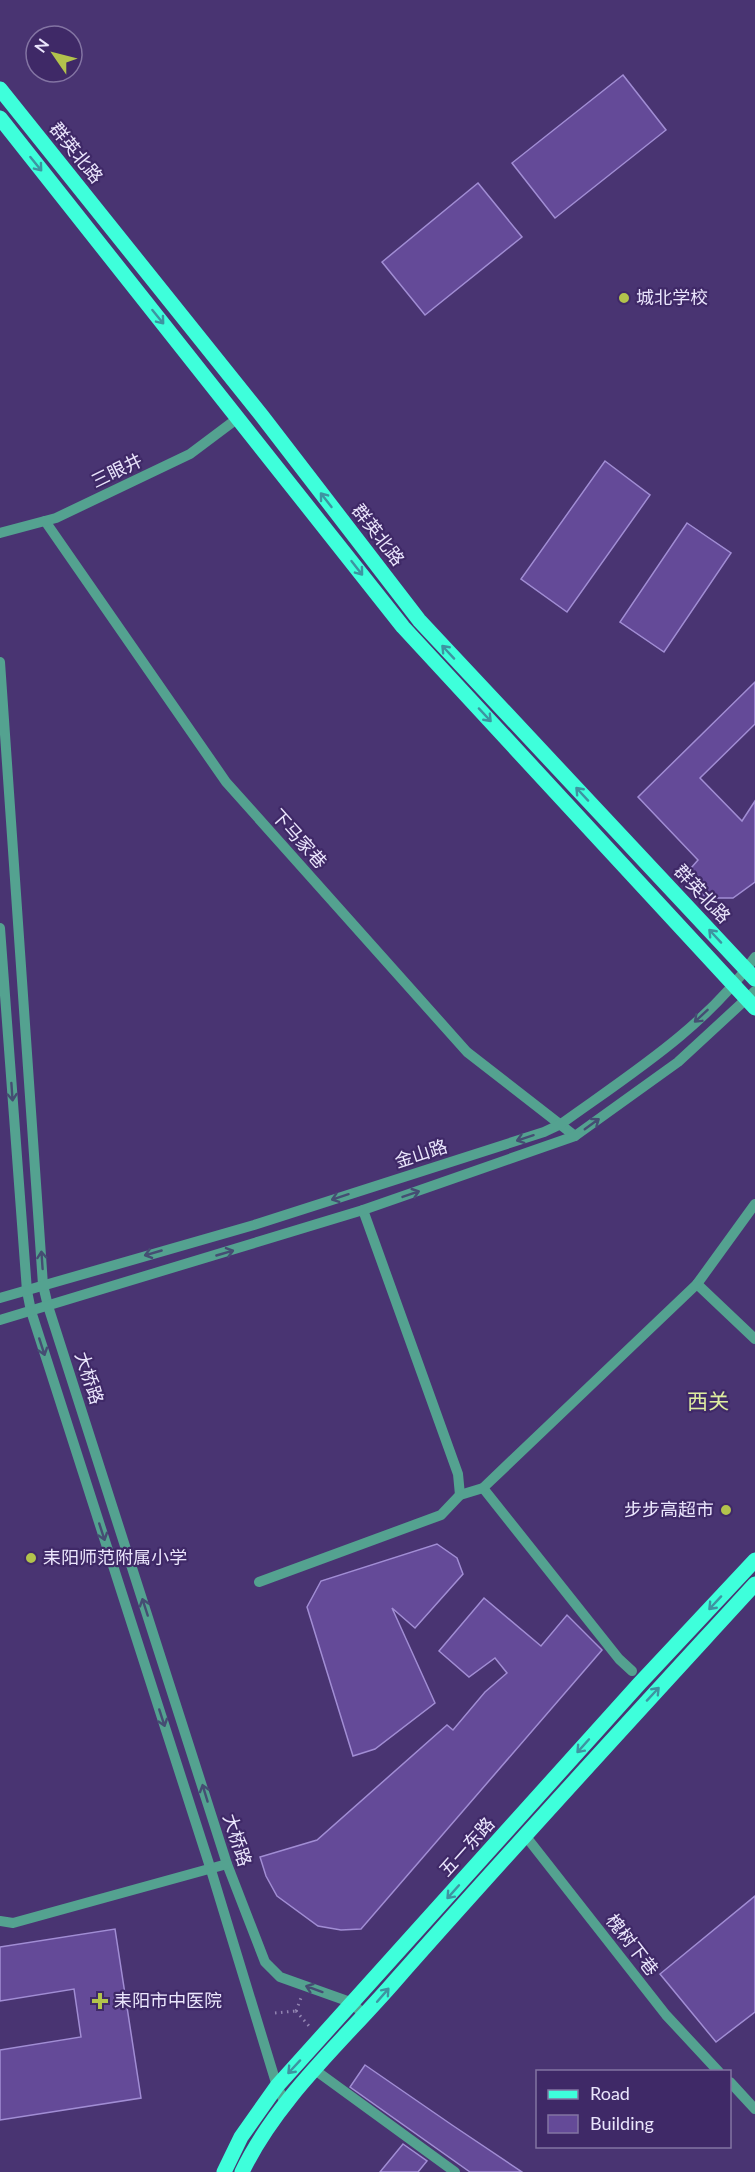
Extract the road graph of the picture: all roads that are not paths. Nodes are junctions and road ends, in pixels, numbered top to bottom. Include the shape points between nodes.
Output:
1 (0, 89) edge
2 (0, 118) edge
3 (238, 418) junction
4 (45, 521) junction
5 (0, 533) edge
6 (0, 662) edge
7 (0, 928) edge
8 (752, 968) edge
9 (734, 985) junction
10 (752, 1000) edge
11 (561, 1124) junction
12 (575, 1136) junction
13 (755, 1204) edge
14 (363, 1210) junction
15 (697, 1284) junction
16 (44, 1285) junction
17 (27, 1291) junction
18 (0, 1298) edge
19 (48, 1306) junction
20 (31, 1311) junction
21 (0, 1320) edge
22 (755, 1339) edge
23 (483, 1488) junction
24 (460, 1495) junction
25 (755, 1560) edge
26 (259, 1582) dead end
27 (755, 1584) edge
28 (632, 1671) dead end
29 (525, 1834) junction
30 (227, 1864) junction
31 (211, 1870) junction
32 (0, 1921) edge
33 (353, 2003) junction
34 (364, 2016) junction
35 (315, 2070) junction
36 (717, 2070) edge
37 (731, 2084) edge
38 (277, 2086) junction
39 (286, 2105) junction
40 (755, 2109) edge
41 (224, 2172) edge
42 (242, 2172) edge
43 (455, 2172) edge

8 -> 1 main road, 群英北路 via 419,620
2 -> 3 main road, 群英北路
3 - 4 street, 三眼井 via 190,454
3 -> 9 main road, 群英北路 via 404,627
4 - 5 street, 三眼井
4 - 11 street, 下马家巷 via 226,782 467,1052
16 -> 6 street, 大桥路
7 -> 17 street, 大桥路
8 - 9 street, 金山路
9 - 10 main road, 群英北路
9 -> 11 street, 金山路 via 666,1049
12 -> 10 street, 金山路 via 678,1062
11 - 12 street, 下马家巷
11 -> 16 street, 金山路 via 254,1224
14 -> 12 street, 金山路
13 - 15 street
19 -> 14 street, 金山路
14 - 24 street via 458,1474
15 - 22 street
15 - 23 street
16 - 17 street, 金山路
16 - 19 street, 大桥路
17 - 18 street, 金山路
17 - 20 street, 大桥路
19 - 20 street, 金山路
30 -> 19 street, 大桥路
20 - 21 street, 金山路
20 -> 31 street, 大桥路
23 - 24 street
23 - 28 street
24 - 26 street via 441,1515
25 -> 33 main road, 五一东路
29 -> 27 main road, 五一东路
34 -> 29 main road, 五一东路
29 - 36 street, 槐树下巷 via 666,2015
30 - 31 street
33 -> 30 street, 大桥路 via 272,1971
31 - 32 street via 13,1923
31 - 38 street, 大桥路
33 - 34 street, 大桥路
33 -> 38 main road, 五一东路
34 - 35 main road, 五一东路
35 - 39 main road, 五一东路
35 - 43 street
37 - 40 street
38 - 39 street, 大桥路
38 - 41 main road, 五一东路 via 241,2138
39 - 42 main road, 五一东路 via 256,2143

